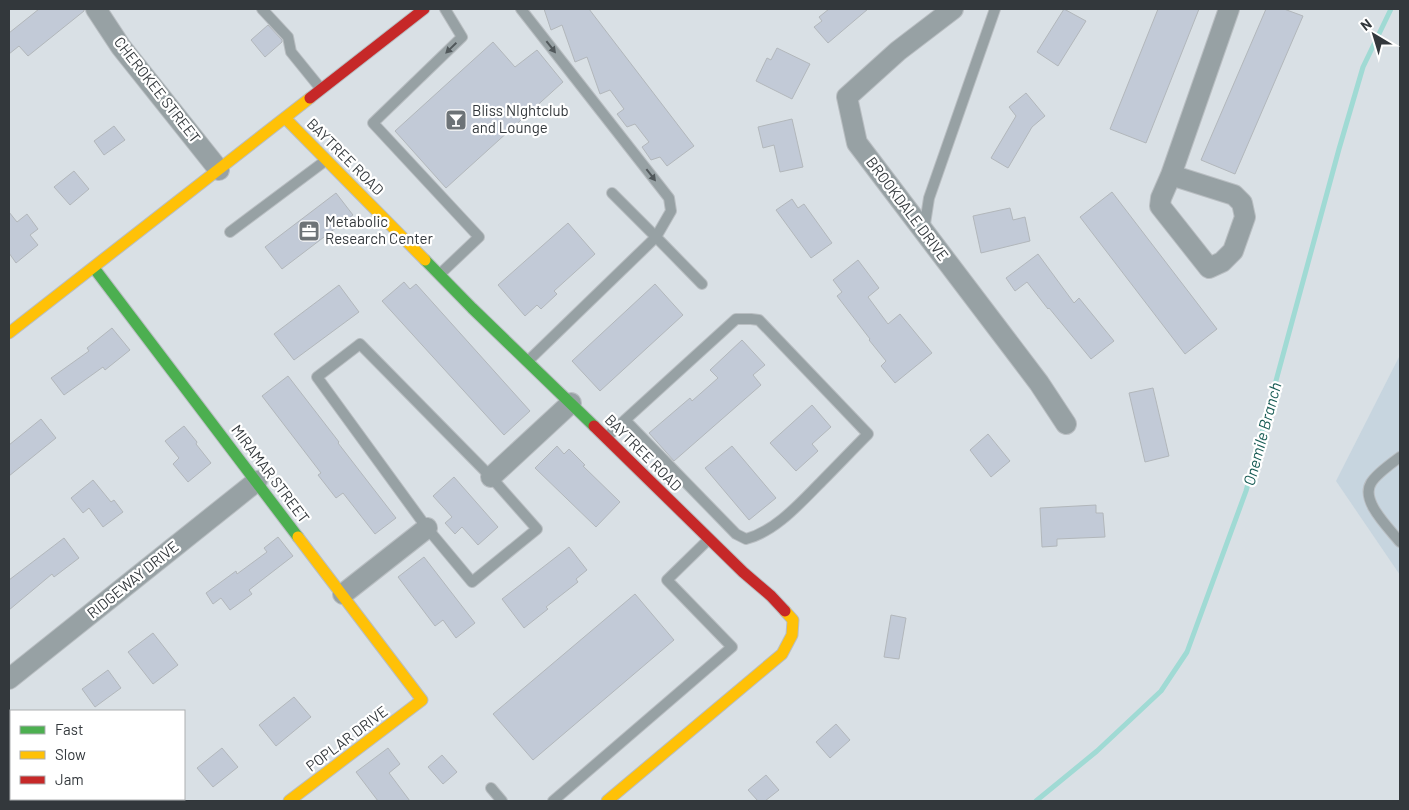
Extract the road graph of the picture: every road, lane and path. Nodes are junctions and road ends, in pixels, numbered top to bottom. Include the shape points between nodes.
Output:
1 (96, 9) edge
2 (262, 9) edge
3 (424, 9) edge
4 (445, 9) edge
5 (521, 9) edge
6 (953, 9) edge
7 (995, 9) edge
8 (1229, 9) edge
9 (321, 90) junction
10 (286, 118) junction
11 (327, 160) junction
12 (219, 170) junction
13 (1171, 175) junction
14 (612, 193) dead end
15 (924, 231) junction
16 (230, 232) dead end
17 (656, 237) junction
18 (94, 268) junction
19 (439, 275) junction
20 (702, 284) dead end
21 (9, 333) edge
22 (528, 361) junction
23 (571, 403) junction
24 (626, 420) junction
25 (1066, 424) dead end
26 (606, 438) junction
27 (1400, 457) edge
28 (491, 477) junction
29 (257, 481) junction
30 (427, 528) junction
31 (709, 539) junction
32 (1400, 542) edge
33 (343, 594) junction
34 (9, 679) edge
35 (422, 700) joint
36 (491, 788) dead end
37 (499, 800) edge
38 (289, 801) edge
39 (553, 801) edge
40 (607, 801) edge

1 - 12 street, CHEROKEE STREET via 121,47
2 - 9 lane via 288,38 291,52
3 - 9 street, BAYTREE ROAD
4 -> 19 lane via 462,37 373,123 479,237
5 -> 17 lane via 668,198 671,211
6 - 15 street, BROOKDALE DRIVE via 898,51 847,97 857,143
7 - 15 lane via 929,198
8 - 13 street
9 - 10 street, BAYTREE ROAD
10 - 11 street, BAYTREE ROAD
10 - 12 street, BAYTREE ROAD
11 - 16 lane
11 - 19 street, BAYTREE ROAD
12 - 18 street, BAYTREE ROAD
13 - 13 street via 1234,194 1242,203 1245,217 1232,251 1222,262 1209,268 1160,206
14 - 17 lane
15 - 25 street, BROOKDALE DRIVE via 1039,383
17 - 20 lane
17 - 22 lane
18 - 21 street, BAYTREE ROAD
18 - 29 street, MIRAMAR STREET
19 - 22 street, BAYTREE ROAD
22 - 23 street, BAYTREE ROAD
23 - 26 street, BAYTREE ROAD
23 - 28 street
24 - 24 lane via 736,534 746,539 776,524 868,434 759,320 751,319 736,319
24 - 26 lane
26 - 31 street, BAYTREE ROAD
27 - 32 lane via 1371,483 1368,496
28 - 30 lane via 537,529 472,582
28 - 30 lane via 360,344 324,372 317,378
29 - 33 street, MIRAMAR STREET
29 - 34 street, RIDGEWAY DRIVE
30 - 33 street
31 - 39 lane via 667,580 732,647
31 - 40 street, BAYTREE ROAD via 793,620 792,635 782,654
33 - 35 street, MIRAMAR STREET
35 - 38 street, POPLAR DRIVE
36 - 37 lane

